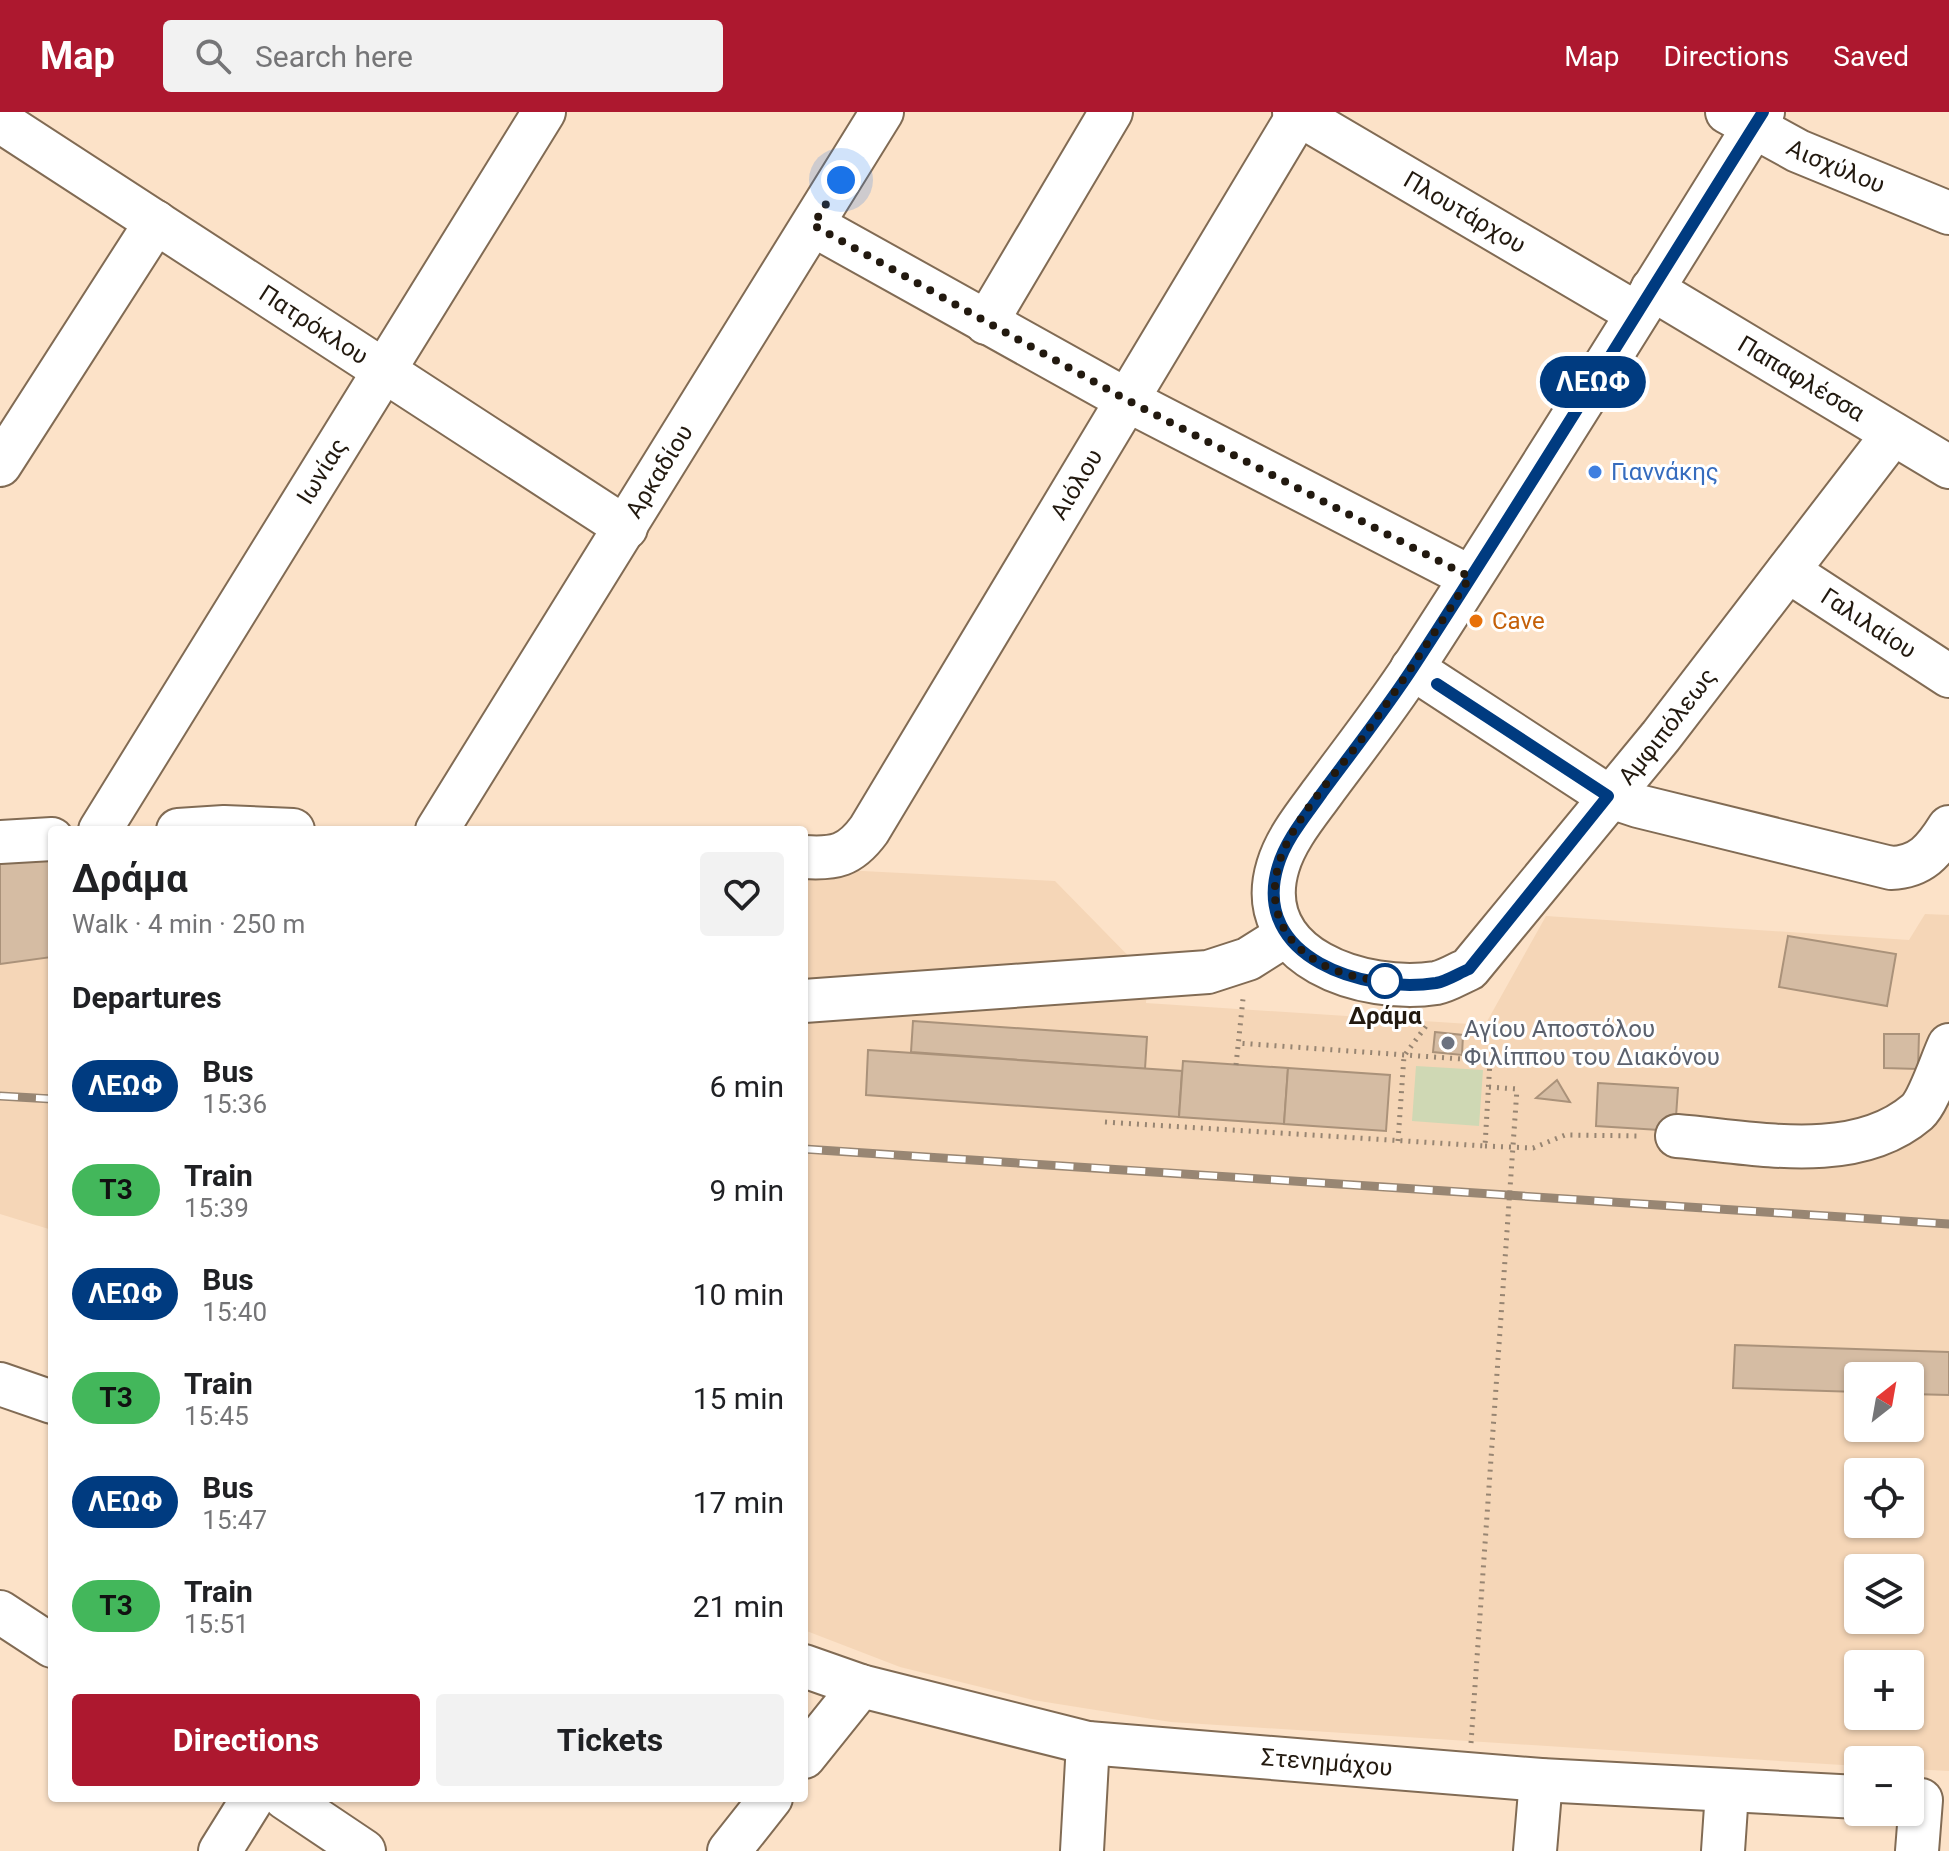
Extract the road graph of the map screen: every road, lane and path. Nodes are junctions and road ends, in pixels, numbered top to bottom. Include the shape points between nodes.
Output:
1 (544, 112) edge
2 (882, 112) edge
3 (1111, 112) edge
4 (1297, 113) edge
5 (1748, 117) edge
6 (0, 121) edge
7 (1949, 213) edge
8 (156, 222) junction
9 (813, 225) junction
10 (1644, 301) junction
11 (986, 323) junction
12 (384, 370) junction
13 (1125, 399) junction
14 (1893, 434) junction
15 (0, 465) edge
16 (1949, 467) edge
17 (626, 528) junction
18 (1788, 571) junction
19 (1470, 577) junction
20 (1412, 668) junction
21 (1949, 676) edge
22 (1608, 796) junction
23 (102, 826) edge
24 (440, 826) edge
25 (1949, 827) edge
26 (48, 839) edge
27 (0, 842) edge
28 (808, 857) edge
29 (1286, 935) junction
30 (1248, 959) junction
31 (808, 1001) edge
32 (1432, 1019) dead end
33 (1237, 1043) junction
34 (1949, 1045) edge
35 (1404, 1056) junction
36 (1236, 1065) dead end
37 (1489, 1087) junction
38 (1105, 1122) dead end
39 (1677, 1136) joint
40 (1398, 1141) junction
41 (1485, 1146) junction
42 (1, 1387) edge
43 (48, 1401) edge
44 (0, 1612) edge
45 (48, 1643) edge
46 (808, 1667) edge
47 (861, 1686) junction
48 (1088, 1743) junction
49 (1471, 1743) dead end
50 (808, 1752) edge
51 (1541, 1780) junction
52 (1727, 1792) junction
53 (1844, 1796) edge
54 (1927, 1800) edge
55 (251, 1802) edge
56 (291, 1802) edge
57 (768, 1802) edge
58 (220, 1851) edge
59 (364, 1851) edge
60 (729, 1851) edge
61 (1082, 1851) edge
62 (1535, 1851) edge
63 (1723, 1851) edge
64 (1917, 1851) edge

1 - 12 street, Ιωνίας
2 - 9 street, Αρκαδίου
3 - 11 street
4 - 10 street, Πλουτάρχου
4 - 13 street, Αιόλου
5 - 7 street, Αισχύλου via 1798,151
5 - 10 street
6 - 8 street, Πατρόκλου
8 - 12 street, Πατρόκλου
8 - 15 street
9 - 11 street
9 - 17 street, Αρκαδίου
10 - 14 street, Παπαφλέσσα
10 - 19 street
11 - 13 street
12 - 17 street, Πατρόκλου
12 - 23 street, Ιωνίας
13 - 19 street
13 - 28 street, Αιόλου via 877,816 850,853
14 - 16 street, Παπαφλέσσα
14 - 18 street, Αμφιπόλεως
17 - 24 street, Αρκαδίου
18 - 21 street, Γαλιλαίου
18 - 22 street, Αμφιπόλεως
19 - 20 street
20 - 22 street
20 - 29 street via 1295,831 1278,866 1274,905
22 - 25 street via 1873,866 1903,867 1926,857
22 - 29 street, Αμφιπόλεως via 1469,969 1438,983 1350,977 1314,962
26 - 27 street
29 - 30 street
30 - 31 street via 1208,972
30 - 33 path
32 - 35 path
33 - 35 path
33 - 36 path
34 - 39 street via 1918,1111 1884,1133 1838,1144 1792,1146
35 - 37 path via 1490,1061
35 - 40 path
37 - 41 path
37 - 49 path, bridge via 1517,1089
38 - 40 path
39 - 41 path via 1565,1135 1533,1148
40 - 41 path
42 - 43 street
44 - 45 street
46 - 47 street, Στενημάχου
47 - 48 street, Στενημάχου
47 - 50 street
48 - 51 street, Στενημάχου
48 - 61 street
51 - 52 street, Στενημάχου
51 - 62 street
52 - 53 street, Στενημάχου
52 - 63 street
54 - 64 street
55 - 58 street
56 - 59 street
57 - 60 street

